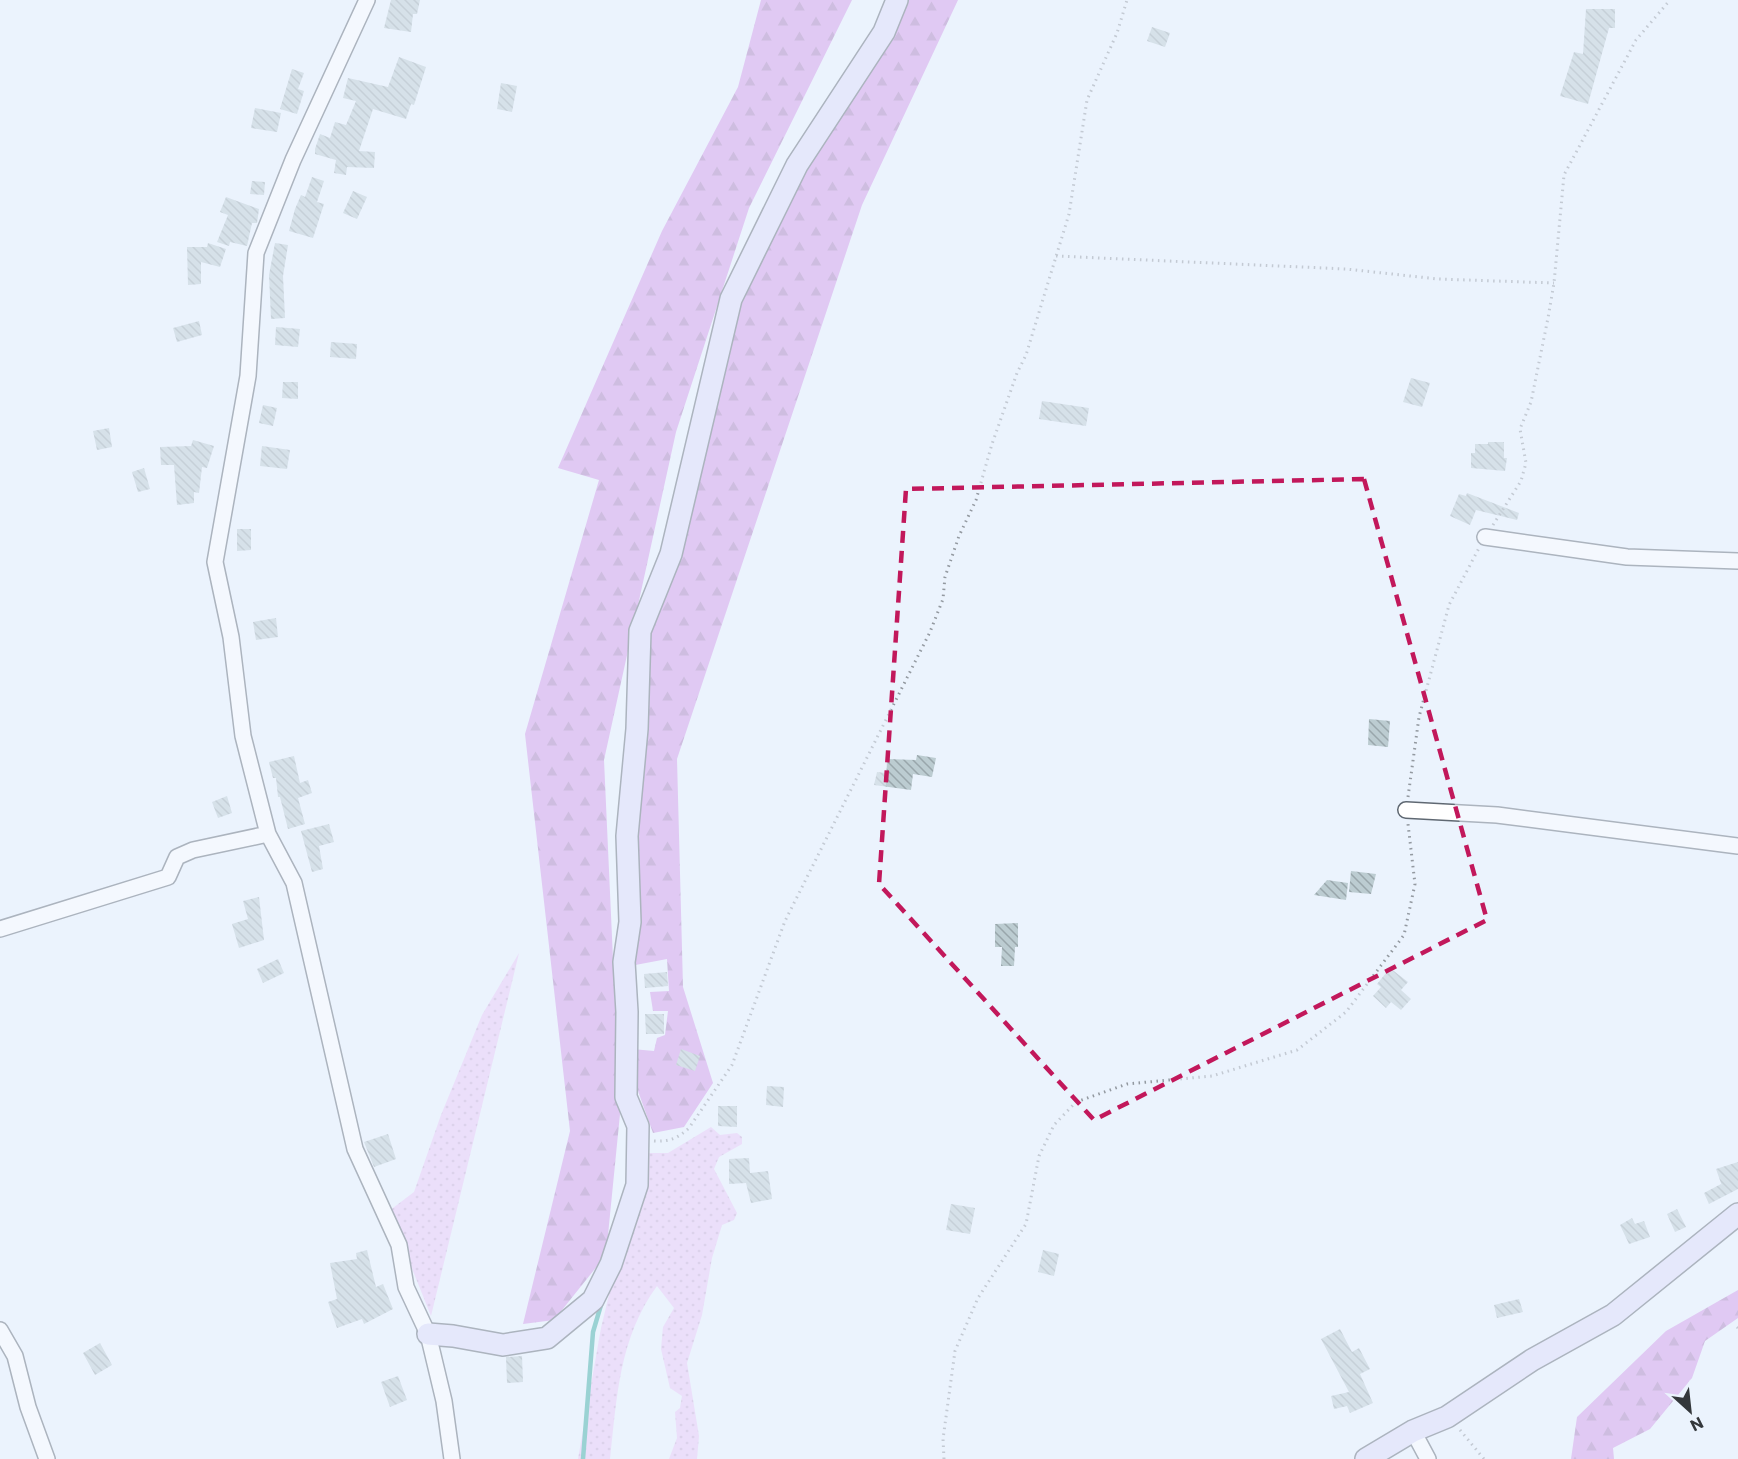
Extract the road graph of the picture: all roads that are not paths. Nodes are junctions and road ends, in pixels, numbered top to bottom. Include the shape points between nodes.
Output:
1 (367, 0) edge
2 (897, 0) edge
3 (1485, 537) road end
4 (1738, 561) edge
5 (1406, 810) road end
6 (268, 834) junction
7 (1738, 846) edge
8 (0, 929) edge
9 (1738, 1214) edge
10 (0, 1330) edge
11 (428, 1334) junction
12 (1413, 1431) junction
13 (47, 1459) edge
14 (452, 1459) edge
15 (1366, 1459) edge
16 (1428, 1459) edge

1 - 6 street via 292,160 256,254 248,376 215,562 231,637 243,736
2 - 11 street via 884,32 797,165 731,299 671,554 640,631 637,729 627,836 630,922 624,962 626,1097 638,1126 637,1185 611,1264 593,1300 547,1338 503,1345
3 - 4 street via 1627,557
5 - 7 street via 1497,815
6 - 8 street via 193,850 177,857 168,877
6 - 11 street via 294,883 355,1149 399,1245 406,1287
9 - 12 street via 1613,1315 1532,1360 1448,1418
10 - 13 street via 15,1356
11 - 14 street via 444,1401
12 - 15 street
12 - 16 street

